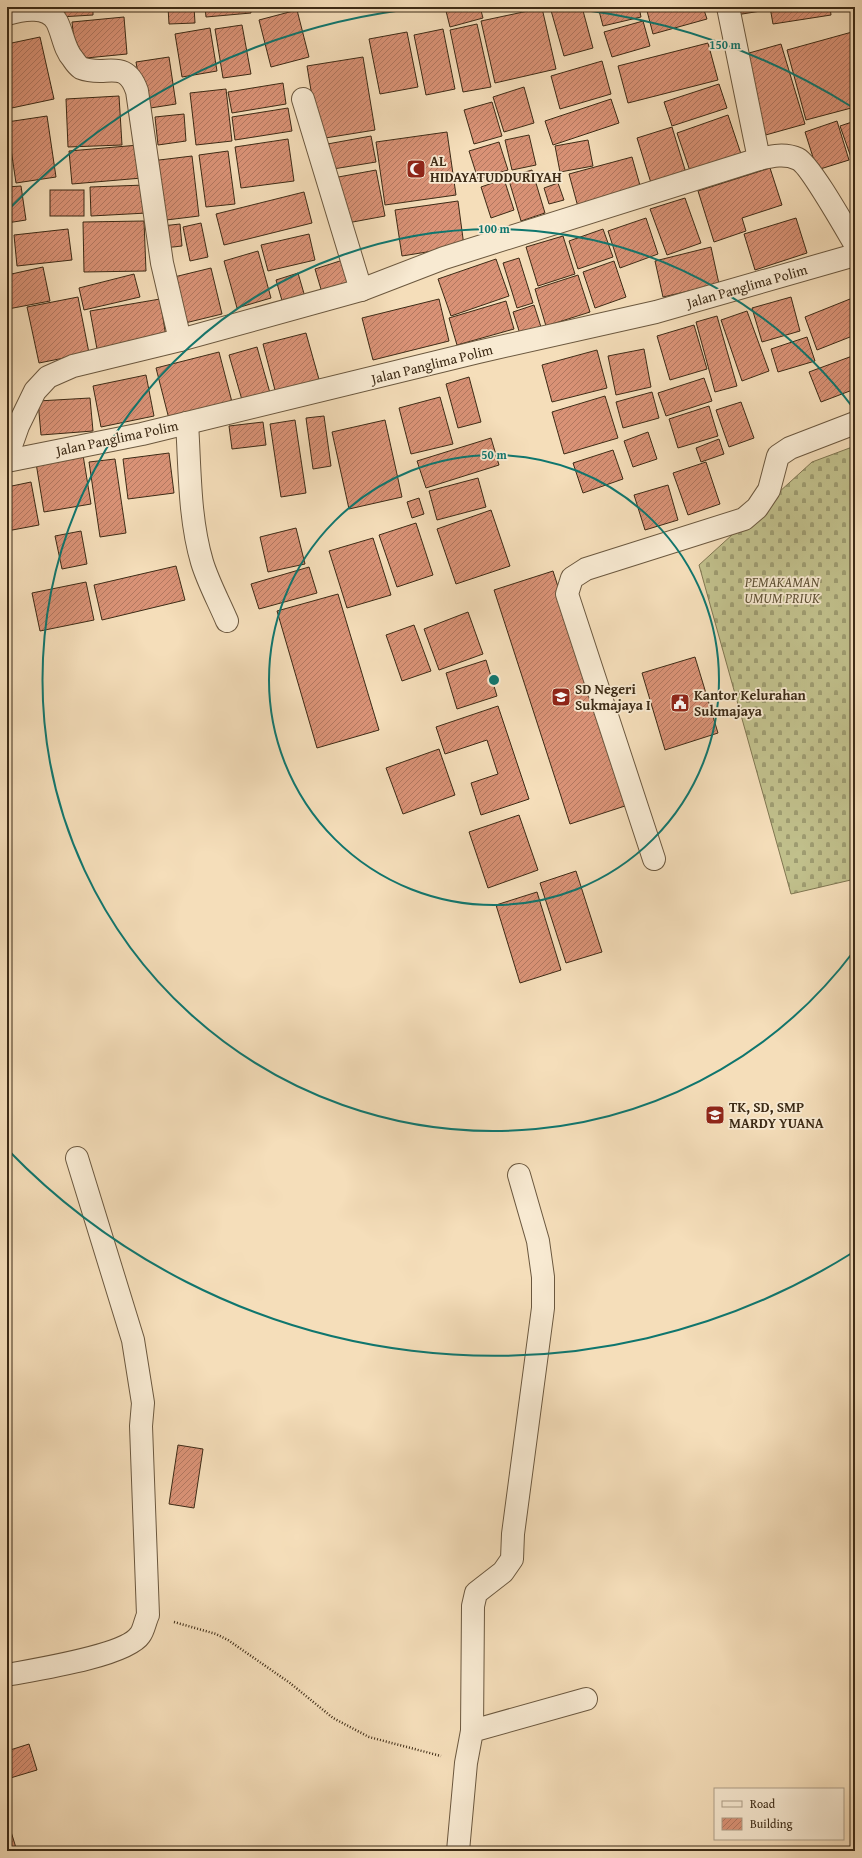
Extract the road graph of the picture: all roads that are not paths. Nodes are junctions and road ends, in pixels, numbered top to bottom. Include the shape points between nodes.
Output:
1 (728, 7) edge
2 (7, 14) edge
3 (303, 99) dead end
4 (759, 159) junction
5 (855, 244) edge
6 (855, 255) edge
7 (361, 290) junction
8 (180, 340) junction
9 (12, 419) edge
10 (187, 423) junction
11 (855, 423) edge
12 (7, 457) edge
13 (7, 461) edge
14 (227, 621) dead end
15 (654, 859) dead end
16 (77, 1158) dead end
17 (519, 1175) dead end
18 (7, 1675) edge
19 (586, 1699) dead end
20 (472, 1731) junction
21 (458, 1851) edge

1 - 4 street
2 - 8 street via 23,9 44,11 56,21 70,55 79,67 92,71 124,72 133,79 137,91 162,263
3 - 7 street
4 - 5 street via 778,155 799,160 810,172
4 - 7 street via 444,258
6 - 10 street, Jalan Panglima Polim via 656,312 478,352
7 - 8 street
8 - 9 street via 73,366 48,377
9 - 12 street
10 - 13 street, Jalan Panglima Polim
10 - 14 street via 192,507 197,542 202,563
11 - 15 street via 790,448 778,456 768,490 757,508 744,519 586,569 572,578 567,594
16 - 18 street via 133,1340 140,1375 143,1403 140,1426 148,1615 140,1636 126,1645 86,1660
17 - 20 street via 538,1241 543,1277 543,1308 512,1534 512,1559 503,1572 476,1594 473,1606
19 - 20 street
20 - 21 street via 466,1763

